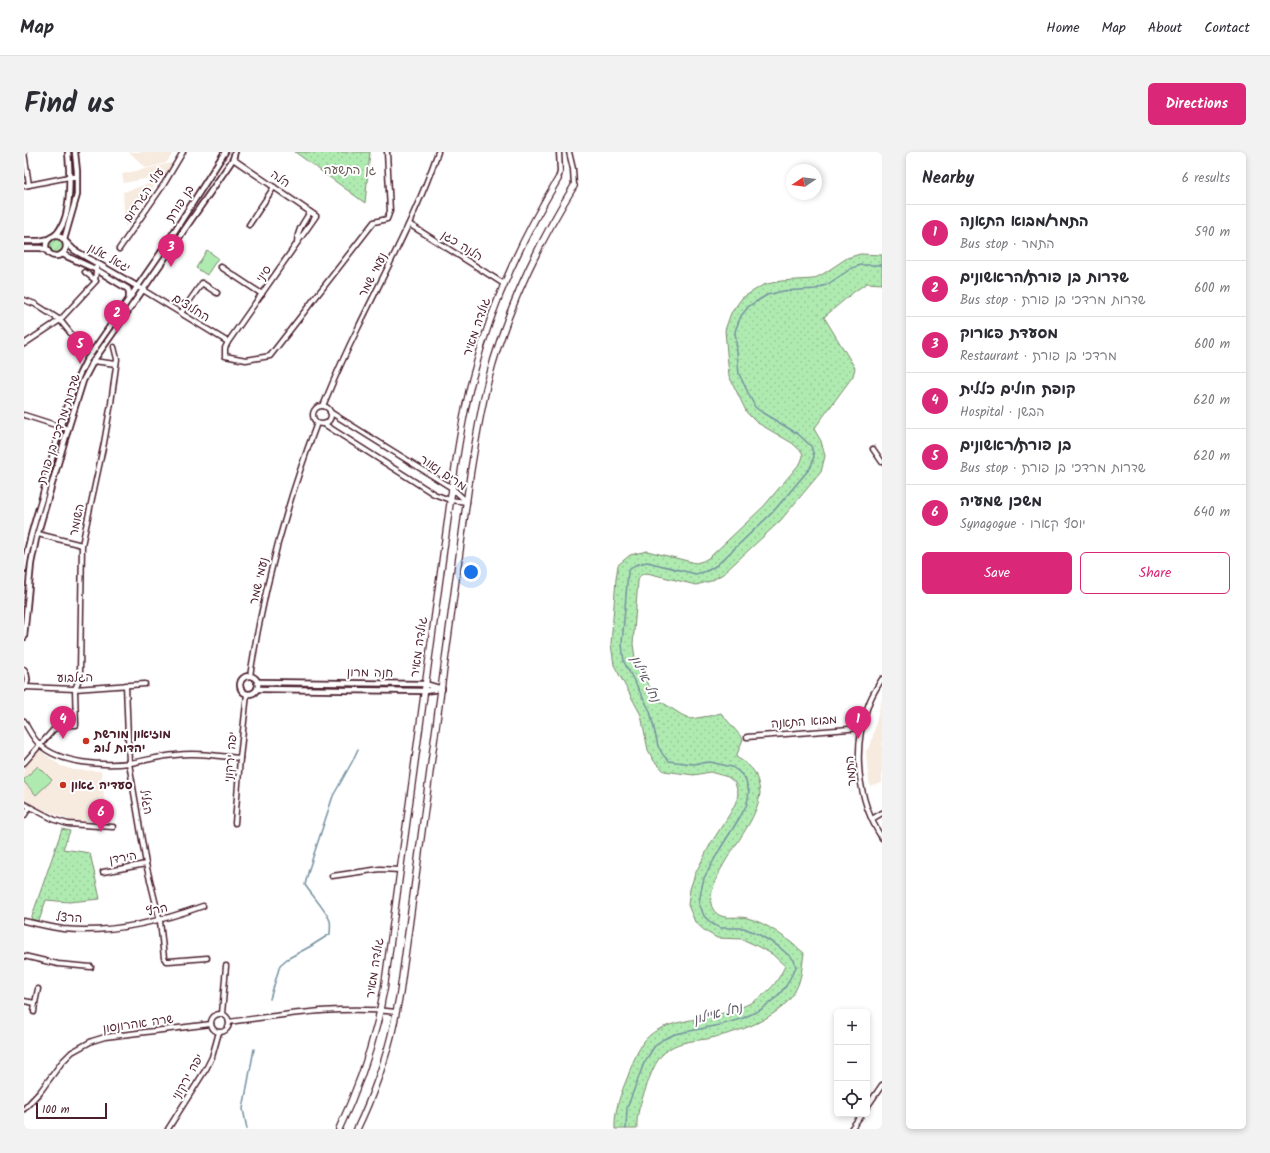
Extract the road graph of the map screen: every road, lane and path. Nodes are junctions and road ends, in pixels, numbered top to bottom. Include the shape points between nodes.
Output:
1 (24, 152) edge
2 (68, 152) edge
3 (75, 152) edge
4 (183, 152) edge
5 (225, 152) edge
6 (235, 152) edge
7 (387, 152) edge
8 (438, 152) edge
9 (559, 152) edge
10 (569, 152) edge
11 (233, 159) junction
12 (69, 177) junction
13 (77, 177) junction
14 (558, 179) joint
15 (26, 186) edge
16 (574, 186) joint
17 (274, 187) junction
18 (310, 212) junction
19 (316, 216) joint
20 (409, 224) junction
21 (249, 225) dead end
22 (54, 236) junction
23 (49, 239) junction
24 (24, 241) edge
25 (65, 241) junction
26 (297, 243) junction
27 (24, 248) edge
28 (119, 249) dead end
29 (48, 251) junction
30 (62, 254) junction
31 (97, 263) junction
32 (221, 266) dead end
33 (97, 270) junction
34 (85, 272) dead end
35 (95, 280) junction
36 (504, 284) junction
37 (138, 286) junction
38 (143, 290) junction
39 (217, 293) dead end
40 (262, 294) junction
41 (129, 299) junction
42 (24, 300) edge
43 (181, 313) junction
44 (60, 320) junction
45 (72, 335) dead end
46 (228, 342) junction
47 (24, 344) edge
48 (114, 347) dead end
49 (93, 361) junction
50 (116, 364) junction
51 (323, 406) junction
52 (330, 412) junction
53 (24, 415) edge
54 (317, 424) junction
55 (324, 424) junction
56 (60, 426) junction
57 (68, 429) junction
58 (873, 449) dead end
59 (882, 462) edge
60 (452, 488) junction
61 (450, 500) junction
62 (467, 502) junction
63 (38, 534) junction
64 (82, 545) junction
65 (24, 569) edge
66 (24, 637) edge
67 (24, 670) edge
68 (250, 676) junction
69 (882, 679) edge
70 (258, 682) junction
71 (145, 684) dead end
72 (425, 684) junction
73 (126, 685) junction
74 (24, 687) edge
75 (257, 688) junction
76 (75, 689) junction
77 (442, 689) junction
78 (424, 692) junction
79 (247, 694) junction
80 (24, 721) edge
81 (862, 728) junction
82 (747, 737) dead end
83 (39, 744) junction
84 (240, 758) junction
85 (24, 763) edge
86 (129, 763) junction
87 (24, 804) edge
88 (29, 808) junction
89 (882, 813) edge
90 (24, 816) edge
91 (872, 819) junction
92 (235, 823) dead end
93 (113, 827) dead end
94 (882, 838) edge
95 (146, 864) junction
96 (400, 870) junction
97 (103, 872) dead end
98 (332, 876) dead end
99 (203, 906) dead end
100 (160, 920) junction
101 (24, 921) edge
102 (114, 929) joint
103 (24, 956) edge
104 (207, 958) dead end
105 (226, 966) dead end
106 (91, 967) dead end
107 (38, 989) dead end
108 (24, 1001) edge
109 (35, 1003) junction
110 (380, 1010) junction
111 (34, 1012) dead end
112 (396, 1012) junction
113 (222, 1014) junction
114 (229, 1022) junction
115 (211, 1024) junction
116 (219, 1032) junction
117 (882, 1085) edge
118 (870, 1103) edge
119 (24, 1109) edge
120 (860, 1117) edge
121 (168, 1129) edge
122 (339, 1129) edge
123 (357, 1129) edge
124 (852, 1129) edge

1 - 15 street
2 - 12 street
3 - 13 street
4 - 28 street, עולי הגרדום
5 - 37 street, בן פורת
6 - 11 street, שדרות מרדכי בן פורת
7 - 46 street via 390,211 387,219 374,222 270,356 246,360 225,356
8 - 20 street, נעמי שמר
9 - 14 street
10 - 16 street
11 - 17 street, הלה
11 - 38 street, שדרות מרדכי בן פורת
12 - 13 street
12 - 15 street
12 - 22 street via 64,218 59,232
13 - 25 street via 77,195
14 - 36 main road, גולדה מאיר via 529,229
16 - 62 main road via 534,257 505,328 484,398
17 - 18 street, הלה
17 - 21 street
18 - 19 street, הלה
18 - 26 street via 299,230
19 - 26 street, סיני
20 - 36 street, הלנה כגן
20 - 51 street, נעמי שמר via 358,327
22 - 23 street
22 - 25 street via 60,236
23 - 24 street
23 - 29 street via 46,246
25 - 30 street via 66,249
25 - 31 street, יגאל אלון via 71,248
26 - 40 street, סיני
27 - 29 street
29 - 30 street via 56,256
30 - 33 street, יגאל אלון
31 - 33 street
31 - 37 street, יגאל אלון
32 - 40 street
33 - 35 street
33 - 41 street, יגאל אלון via 128,289
34 - 35 street
35 - 44 street
36 - 60 main road, גולדה מאיר via 473,375
37 - 38 street, יגאל אלון
37 - 41 street, שדרות מרדכי בן פורת
38 - 43 street, החלוצים
38 - 49 street, שדרות מרדכי בן פורת
39 - 43 street via 202,283
40 - 46 street, סיני
41 - 56 street, שדרות מרדכי בן פורת via 76,379
42 - 44 street
43 - 46 street, החלוצים
44 - 45 street
44 - 47 street
48 - 50 street, השומר
49 - 50 street
49 - 57 street, שדרות מרדכי בן פורת via 82,381
50 - 64 street, השומר via 104,443
51 - 52 street
51 - 54 street via 316,408 312,414
52 - 55 street via 330,420
52 - 60 street, מרים נאור
53 - 56 street
54 - 55 street
54 - 68 street, נעמי שמר via 282,527 268,582
55 - 61 street, מרים נאור via 434,494
56 - 57 street
56 - 65 street, שדרות מרדכי בן פורת
57 - 63 street, שדרות מרדכי בן פורת
58 - 59 street
60 - 61 main road, גולדה מאיר
60 - 62 street, מרים נאור
61 - 62 street, מרים נאור
61 - 72 main road, גולדה מאיר
62 - 77 main road
63 - 64 street
63 - 66 street, שדרות מרדכי בן פורת via 31,564
64 - 76 street, השומר via 80,671
67 - 74 street via 27,681
68 - 70 street
68 - 79 street via 243,677 240,683 241,690
69 - 81 street, התמר via 868,705
70 - 72 street, חנה מרון
70 - 75 street
71 - 73 street, הגלבוע
72 - 77 street, חנה מרון
72 - 78 main road, גולדה מאיר
73 - 76 street, הגלבוע
73 - 86 street, הגליל
74 - 76 street, הגלבוע
75 - 78 street, חנה מרון
75 - 79 street
76 - 83 street via 76,725 54,729
77 - 78 street, חנה מרון
77 - 112 main road
78 - 96 main road, גולדה מאיר
79 - 84 street, יפה ירקוני
80 - 83 street
81 - 82 street, מבוא התאנה
81 - 91 street, התמר via 859,745 860,775
83 - 85 street
83 - 86 street via 63,758 79,763
84 - 86 street via 200,754 175,755
84 - 92 street, יפה ירקוני
86 - 95 street, הגליל
87 - 88 street
88 - 90 street
88 - 93 street via 68,824
89 - 91 street
91 - 94 street, התמר
95 - 97 street, הירדן
95 - 100 street, הגליל
96 - 98 street via 380,869
96 - 110 main road, גולדה מאיר
99 - 100 street, הרץ
100 - 102 street, הרץ
100 - 104 street, הגליל via 166,961
101 - 102 street, הרצל via 64,929
103 - 106 street via 58,964
105 - 113 street
107 - 109 street
108 - 109 street
109 - 111 street
110 - 112 street
110 - 114 street via 336,1010
110 - 122 main road, גולדה מאיר via 362,1073
112 - 123 main road via 384,1058
113 - 114 street
113 - 115 street via 215,1015
114 - 116 street via 225,1031
115 - 116 street
115 - 119 street, שרה אהרונסון via 105,1037 92,1041 72,1052
116 - 121 street, יפה ירקוני via 206,1069
117 - 118 street
120 - 124 street

